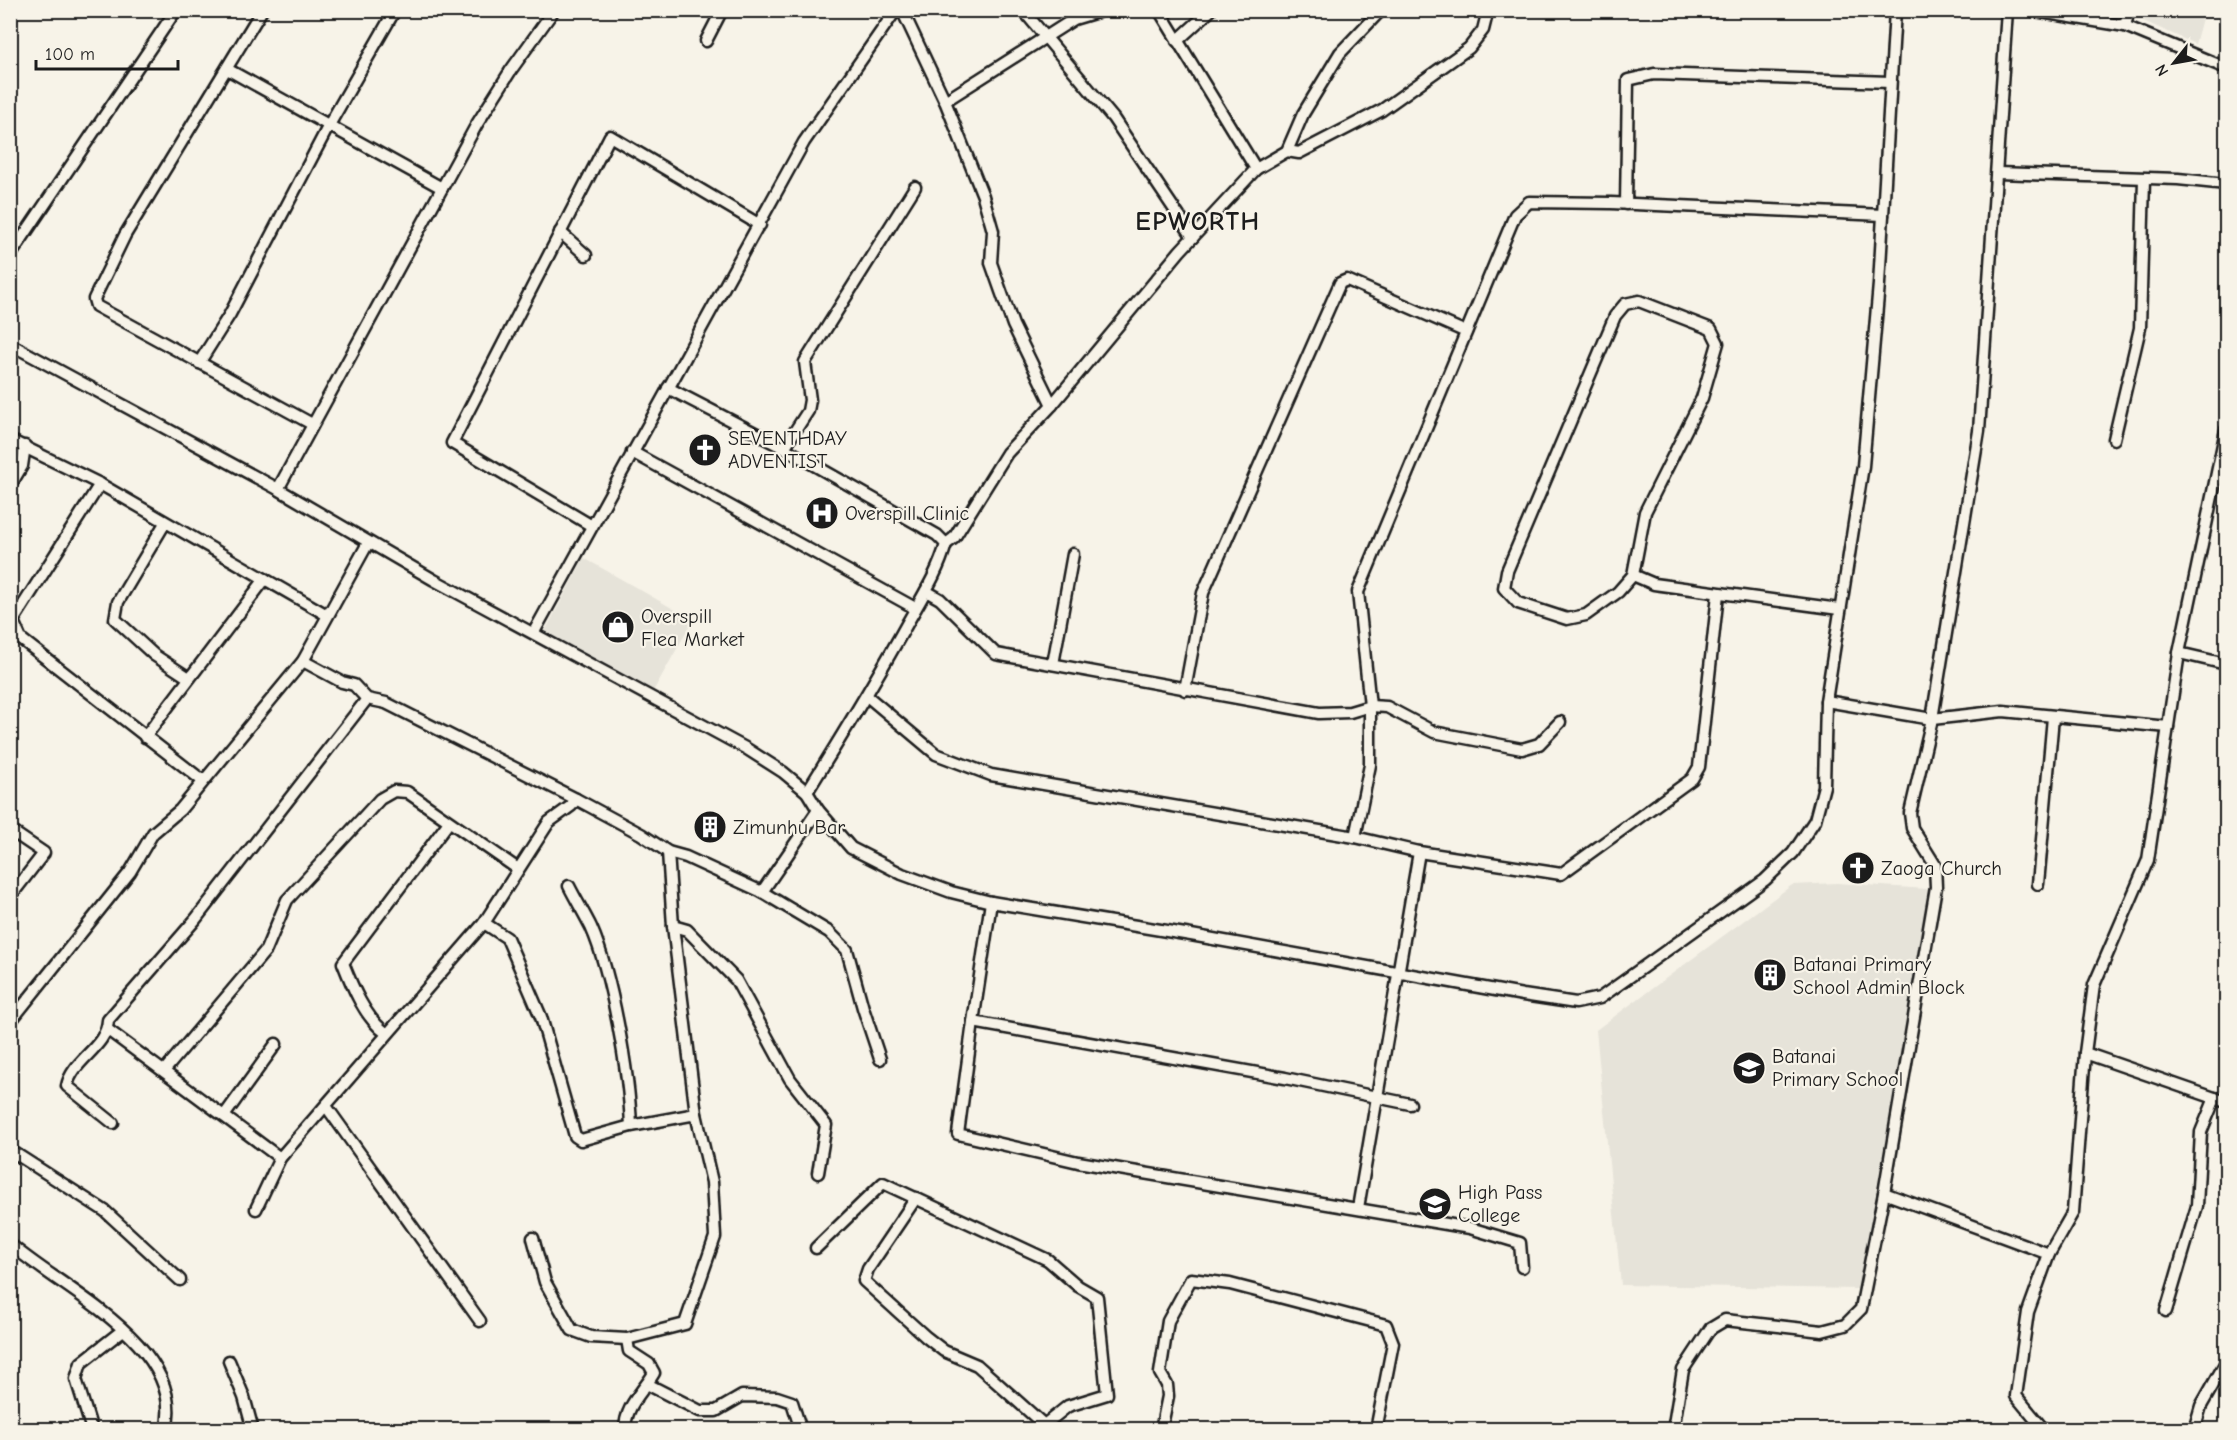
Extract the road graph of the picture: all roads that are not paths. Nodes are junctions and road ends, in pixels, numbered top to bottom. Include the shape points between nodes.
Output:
1 (176, 10) edge
2 (262, 10) edge
3 (395, 10) edge
4 (554, 10) edge
5 (722, 10) edge
6 (896, 10) edge
7 (902, 10) edge
8 (1023, 10) edge
9 (1104, 10) edge
10 (1159, 10) edge
11 (1211, 10) edge
12 (1381, 10) edge
13 (1488, 10) edge
14 (1895, 10) edge
15 (2007, 10) edge
16 (2029, 10) edge
17 (2129, 10) edge
18 (2124, 26) junction
19 (1047, 36) junction
20 (1177, 40) junction
21 (706, 41) dead end
22 (2226, 68) edge
23 (227, 69) junction
24 (1890, 82) junction
25 (945, 101) junction
26 (330, 126) junction
27 (1287, 151) junction
28 (1256, 169) junction
29 (1998, 173) junction
30 (2144, 179) junction
31 (2226, 184) edge
32 (915, 187) dead end
33 (442, 188) junction
34 (1626, 204) junction
35 (1883, 215) junction
36 (760, 225) junction
37 (560, 232) junction
38 (1192, 237) junction
39 (586, 255) dead end
40 (10, 256) edge
41 (1466, 332) junction
42 (10, 344) edge
43 (199, 363) junction
44 (668, 388) junction
45 (1052, 405) junction
46 (312, 424) junction
47 (2226, 430) edge
48 (10, 440) edge
49 (2114, 440) dead end
50 (25, 446) junction
51 (784, 448) junction
52 (632, 452) junction
53 (100, 484) junction
54 (10, 486) edge
55 (278, 489) junction
56 (165, 523) junction
57 (591, 526) junction
58 (368, 543) junction
59 (946, 544) junction
60 (1073, 554) dead end
61 (1633, 575) junction
62 (265, 579) junction
63 (926, 591) junction
64 (1718, 594) junction
65 (915, 608) junction
66 (1839, 609) junction
67 (327, 615) junction
68 (534, 632) junction
69 (2179, 653) junction
70 (303, 661) junction
71 (1053, 664) junction
72 (2226, 664) edge
73 (189, 678) junction
74 (1185, 690) junction
75 (867, 696) junction
76 (367, 699) junction
77 (1827, 701) junction
78 (1370, 706) junction
79 (2053, 717) junction
80 (1932, 719) junction
81 (1560, 722) dead end
82 (2168, 727) junction
83 (146, 737) junction
84 (203, 782) junction
85 (807, 792) junction
86 (576, 799) junction
87 (818, 810) junction
88 (450, 822) junction
89 (10, 830) edge
90 (1355, 837) junction
91 (668, 852) junction
92 (1419, 852) junction
93 (518, 869) junction
94 (2038, 884) dead end
95 (569, 886) dead end
96 (762, 892) junction
97 (10, 897) edge
98 (991, 902) junction
99 (484, 923) junction
100 (673, 926) junction
101 (1399, 974) junction
102 (10, 1022) edge
103 (973, 1022) junction
104 (108, 1030) junction
105 (386, 1034) junction
106 (276, 1044) dead end
107 (2085, 1053) junction
108 (880, 1059) dead end
109 (164, 1071) junction
110 (1374, 1097) junction
111 (2215, 1098) junction
112 (2226, 1102) edge
113 (1410, 1104) dead end
114 (326, 1106) junction
115 (696, 1114) junction
116 (224, 1116) junction
117 (113, 1123) dead end
118 (631, 1126) junction
119 (12, 1154) edge
120 (280, 1158) junction
121 (818, 1173) dead end
122 (1884, 1192) junction
123 (916, 1198) junction
124 (1358, 1208) junction
125 (256, 1209) dead end
126 (533, 1238) dead end
127 (10, 1244) edge
128 (816, 1248) dead end
129 (2049, 1254) junction
130 (1522, 1267) dead end
131 (180, 1280) dead end
132 (2166, 1311) dead end
133 (480, 1321) dead end
134 (123, 1330) junction
135 (627, 1339) junction
136 (229, 1361) dead end
137 (2226, 1362) edge
138 (647, 1384) junction
139 (1040, 1427) edge
140 (92, 1430) edge
141 (166, 1430) edge
142 (253, 1430) edge
143 (625, 1430) edge
144 (801, 1430) edge
145 (1161, 1430) edge
146 (1376, 1430) edge
147 (1674, 1430) edge
148 (2044, 1430) edge
149 (2194, 1430) edge

1 - 40 street
2 - 23 street
3 - 26 street
4 - 33 street via 497,92
5 - 21 street
6 - 36 street via 804,142
7 - 25 street
8 - 19 street
9 - 19 street via 1074,19
10 - 20 street
11 - 20 street
12 - 27 street via 1340,53 1302,114
13 - 27 street via 1483,30 1469,48 1382,110 1299,153
14 - 24 street
15 - 29 street
16 - 18 street
17 - 18 street
18 - 22 street
19 - 25 street
19 - 38 street via 1113,118
20 - 28 street
23 - 26 street
23 - 43 street via 125,235 94,299 96,306
24 - 34 street via 1654,74 1628,80
24 - 35 street
25 - 45 street via 993,231 992,262 1013,325
26 - 33 street
26 - 43 street via 230,314
27 - 28 street
28 - 38 street
29 - 30 street
29 - 80 street via 1978,431
30 - 31 street
30 - 49 street via 2140,328
32 - 51 street via 806,362 808,411
33 - 46 street
34 - 35 street
34 - 41 street via 1529,202 1515,215
35 - 66 street via 1863,466
36 - 37 street via 610,136
36 - 44 street
37 - 39 street
37 - 57 street via 452,443
38 - 45 street
41 - 74 street via 1347,280 1340,284 1203,593
41 - 78 street via 1358,592
42 - 55 street
43 - 46 street
44 - 51 street
44 - 52 street
45 - 59 street via 1007,453 954,538
46 - 55 street
47 - 69 street
48 - 50 street
50 - 53 street
50 - 54 street via 22,466
51 - 59 street via 937,535
52 - 57 street
52 - 65 street
53 - 56 street
53 - 83 street via 13,621 21,639
55 - 58 street
56 - 62 street
56 - 73 street via 118,602 115,619 154,655
57 - 68 street
58 - 67 street
58 - 68 street
59 - 63 street
60 - 71 street
61 - 61 street via 1618,592 1586,615 1567,618 1518,603 1504,588 1507,571 1615,316 1625,304 1639,301 1711,329 1718,343 1702,398 1645,512
61 - 64 street via 1654,584
62 - 67 street
62 - 73 street
63 - 65 street
63 - 71 street via 940,598 996,654
64 - 66 street
64 - 92 street via 1700,767 1692,779 1561,874
65 - 75 street
66 - 77 street
67 - 70 street
68 - 85 street via 747,749
69 - 72 street
69 - 82 street
70 - 76 street via 354,685
70 - 84 street
71 - 74 street
73 - 83 street
74 - 78 street via 1319,713 1350,712
75 - 85 street
75 - 90 street via 936,754 991,776
76 - 86 street via 396,708
76 - 104 street via 195,920 108,1020
77 - 80 street
77 - 101 street via 1821,801 1815,820 1792,853 1765,880 1600,998 1576,1003
78 - 81 street via 1387,707 1434,732 1522,749 1539,744
78 - 90 street via 1370,765
79 - 80 street via 2003,711
79 - 82 street
79 - 94 street
80 - 122 street via 1910,813 1911,828 1935,865 1936,887
82 - 107 street via 2148,860 2094,985
83 - 84 street
84 - 102 street via 180,810 153,833 130,872
85 - 87 street
86 - 91 street
86 - 93 street via 549,822
87 - 96 street
87 - 98 street via 842,840 863,855 921,882
88 - 93 street
88 - 105 street via 343,963 350,982
88 - 109 street via 406,792 394,791 380,799 287,900 266,950
89 - 97 street via 44,853
90 - 92 street
91 - 96 street
91 - 100 street
92 - 101 street
93 - 99 street
95 - 118 street via 592,929 610,990
96 - 108 street via 829,932 848,950
98 - 101 street
98 - 103 street
99 - 105 street
99 - 118 street via 507,938 536,1007 574,1136 581,1140
100 - 115 street
100 - 121 street via 687,930 736,980 790,1079 826,1125
101 - 110 street
103 - 110 street
103 - 124 street via 958,1134 1078,1162
104 - 109 street
104 - 117 street via 69,1076 67,1086
105 - 114 street
106 - 116 street
107 - 111 street
107 - 129 street via 2073,1212
109 - 116 street
110 - 113 street
110 - 124 street
111 - 112 street
111 - 132 street via 2200,1132 2197,1206
114 - 120 street
114 - 133 street
115 - 118 street
115 - 135 street via 712,1182 716,1237 685,1324
116 - 120 street
119 - 131 street via 105,1211
120 - 125 street
122 - 129 street
122 - 147 street via 1861,1309 1845,1325 1822,1331 1725,1320 1710,1329 1683,1370
123 - 128 street via 883,1183
123 - 139 street via 864,1281 944,1351 977,1365
123 - 139 street via 1048,1260 1097,1297 1107,1394 1068,1406
124 - 130 street via 1470,1228 1520,1244
126 - 135 street via 545,1282 572,1330 591,1337
127 - 134 street via 81,1294
129 - 148 street via 2028,1312 2016,1396
134 - 140 street via 81,1363 76,1379
134 - 141 street via 151,1362 166,1389 170,1415
135 - 138 street via 629,1351 649,1364 654,1373
136 - 142 street
137 - 149 street via 2201,1406
138 - 143 street via 628,1407
138 - 144 street via 700,1411 716,1411 741,1396 777,1397 792,1402
145 - 146 street via 1168,1396 1160,1373 1168,1320 1191,1279 1230,1284 1386,1325 1393,1344

